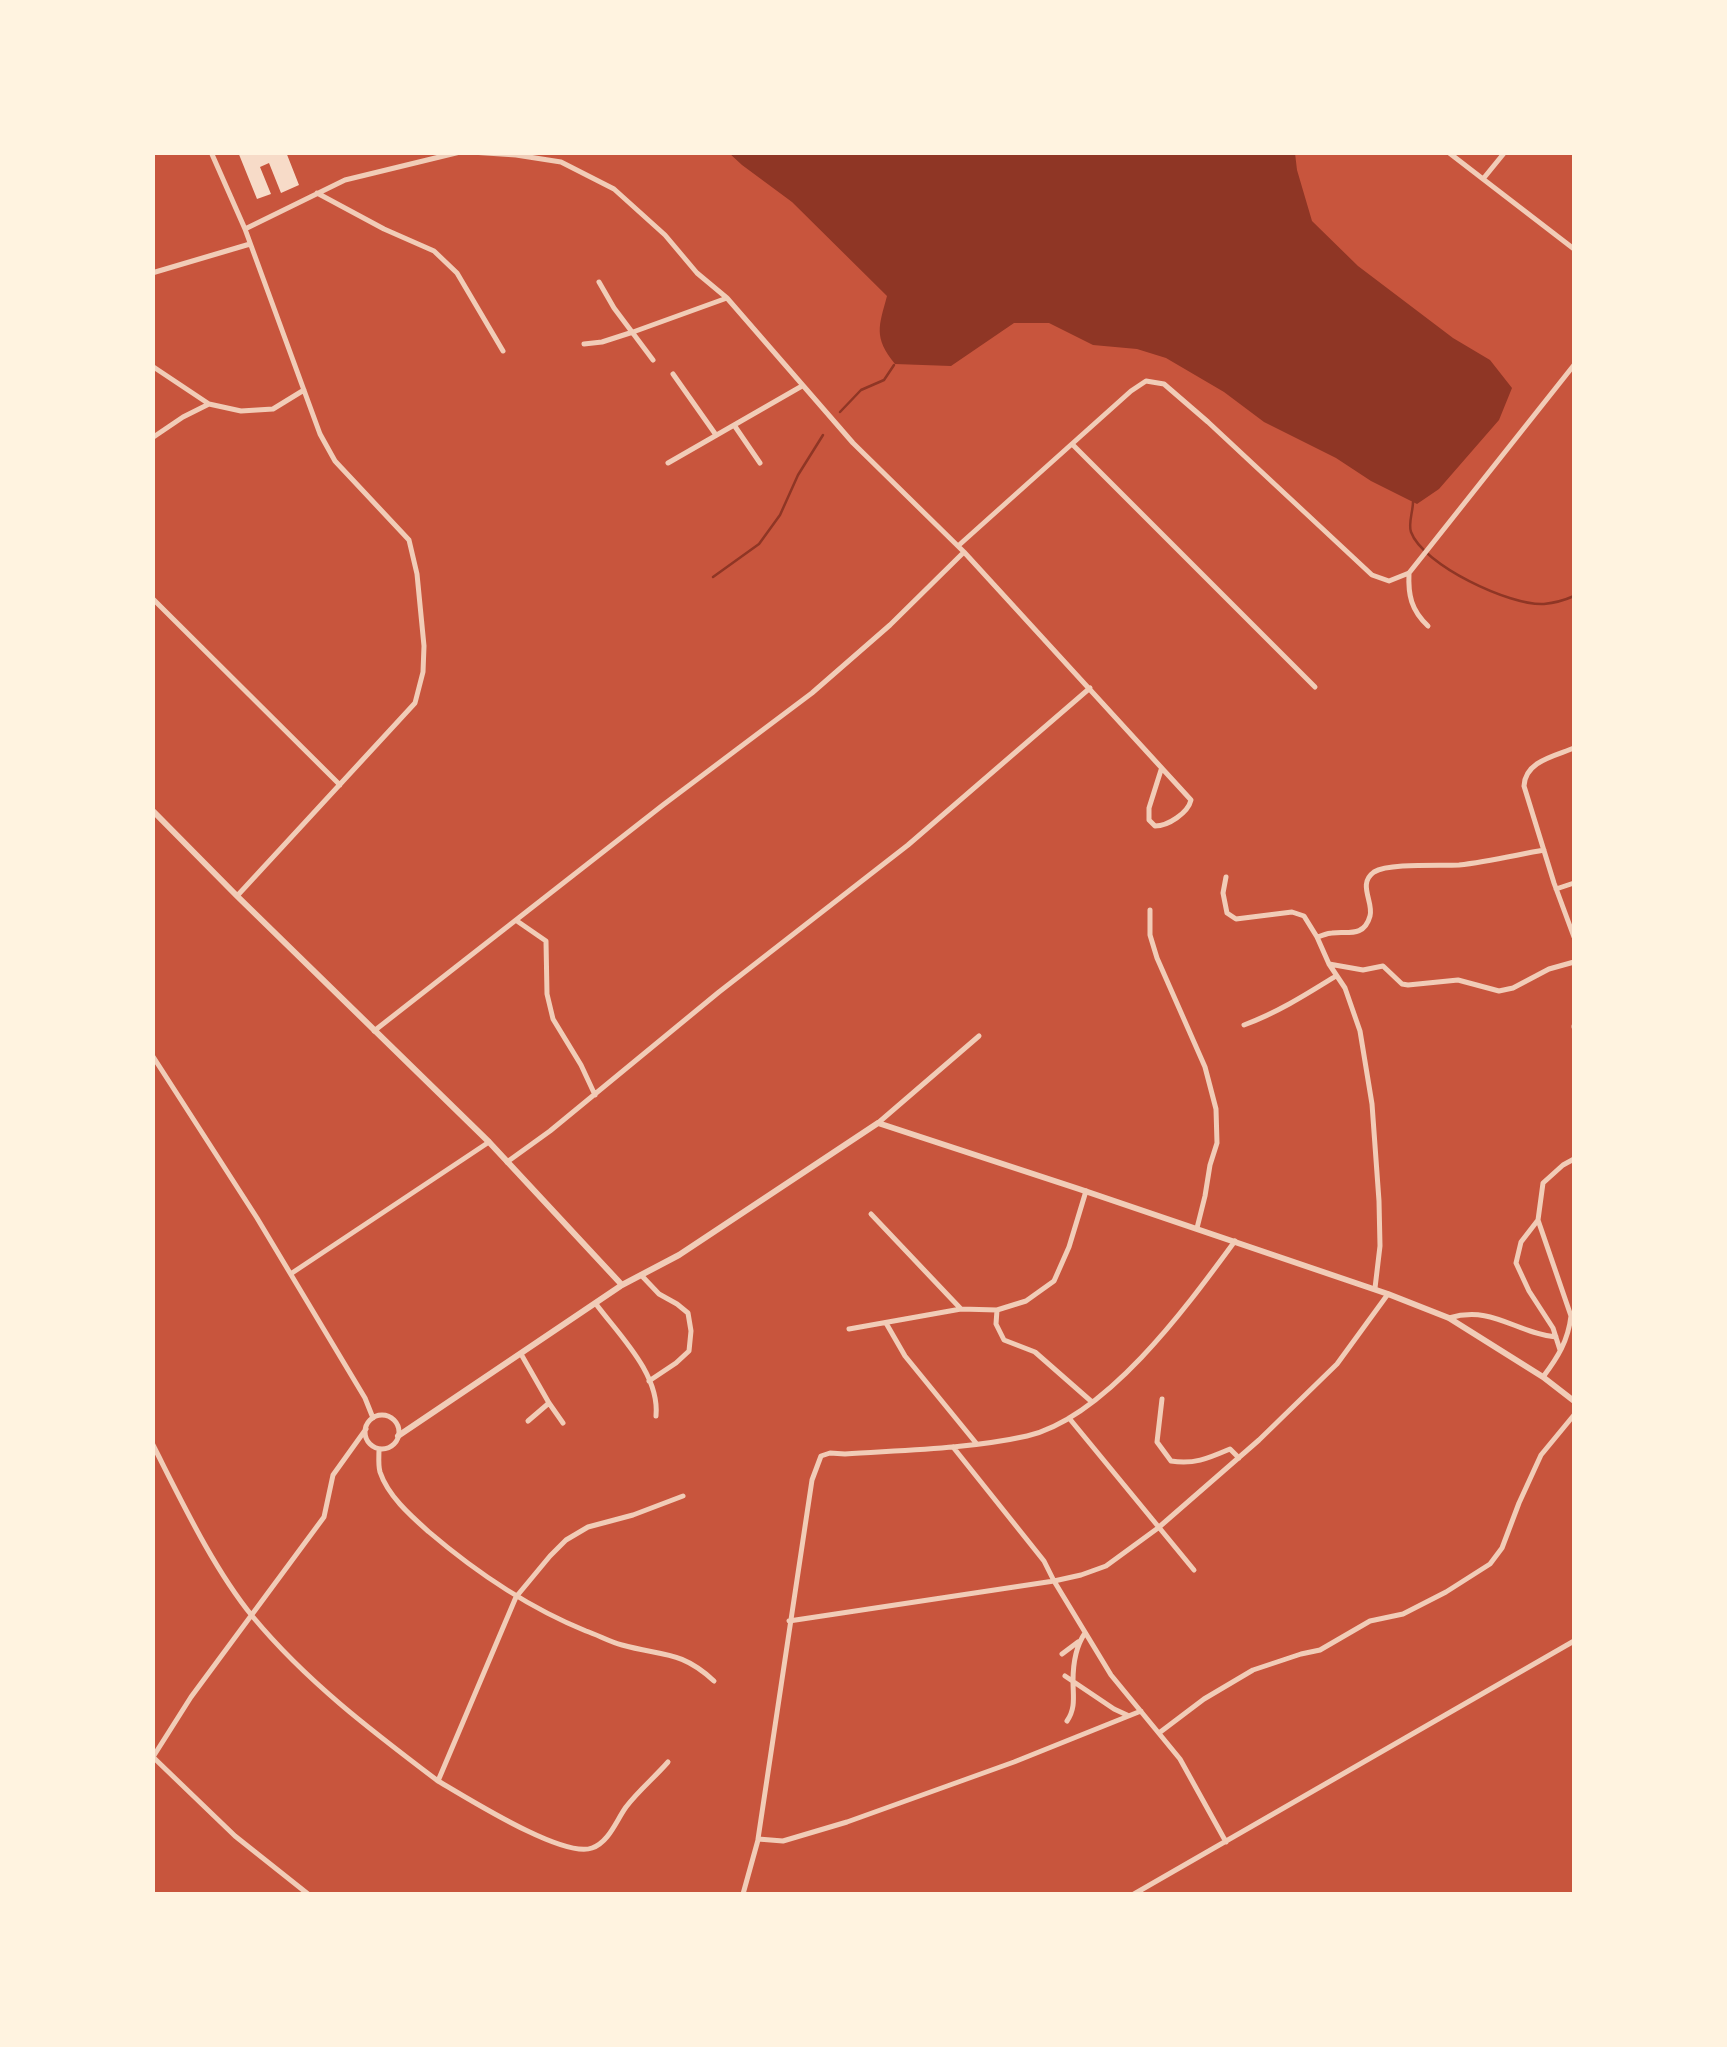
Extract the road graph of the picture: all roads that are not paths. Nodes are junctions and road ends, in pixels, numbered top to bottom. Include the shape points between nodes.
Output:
1 (211, 152) edge
2 (460, 152) edge
3 (471, 152) edge
4 (1448, 152) edge
5 (1504, 152) edge
6 (1483, 179) junction
7 (317, 193) junction
8 (246, 228) junction
9 (250, 244) junction
10 (1574, 249) edge
11 (152, 272) edge
12 (599, 282) dead end
13 (727, 298) junction
14 (633, 332) junction
15 (584, 344) dead end
16 (503, 350) dead end
17 (654, 360) dead end
18 (152, 366) edge
19 (1574, 366) edge
20 (673, 374) dead end
21 (802, 386) junction
22 (304, 390) junction
23 (209, 404) junction
24 (734, 425) junction
25 (716, 435) junction
26 (152, 438) edge
27 (1072, 444) junction
28 (668, 463) dead end
29 (760, 463) dead end
30 (958, 546) junction
31 (964, 552) junction
32 (1409, 573) junction
33 (152, 598) edge
34 (1428, 626) dead end
35 (1315, 687) dead end
36 (1090, 688) junction
37 (1574, 748) edge
38 (1161, 770) junction
39 (340, 785) junction
40 (152, 810) edge
41 (1544, 850) junction
42 (1226, 877) dead end
43 (1574, 883) edge
44 (1556, 890) junction
45 (237, 896) junction
46 (1150, 910) dead end
47 (517, 920) junction
48 (1317, 937) junction
49 (1574, 937) edge
50 (1574, 962) edge
51 (1328, 964) junction
52 (1336, 976) junction
53 (1244, 1025) dead end
54 (374, 1030) junction
55 (979, 1036) dead end
56 (152, 1055) edge
57 (595, 1095) junction
58 (878, 1124) junction
59 (489, 1142) junction
60 (1574, 1159) edge
61 (507, 1162) junction
62 (1086, 1192) junction
63 (871, 1214) dead end
64 (1538, 1220) junction
65 (1197, 1228) junction
66 (1235, 1241) junction
67 (291, 1274) junction
68 (641, 1276) junction
69 (622, 1285) junction
70 (1375, 1288) junction
71 (1388, 1294) junction
72 (596, 1304) junction
73 (961, 1309) junction
74 (997, 1310) junction
75 (1449, 1318) junction
76 (886, 1322) junction
77 (849, 1329) dead end
78 (1556, 1338) junction
79 (1561, 1353) junction
80 (522, 1354) junction
81 (1543, 1377) junction
82 (649, 1381) junction
83 (1162, 1399) dead end
84 (1574, 1401) edge
85 (1092, 1402) junction
86 (549, 1403) junction
87 (1574, 1415) edge
88 (656, 1416) dead end
89 (373, 1418) junction
90 (1070, 1418) junction
91 (528, 1421) dead end
92 (563, 1424) dead end
93 (366, 1429) junction
94 (398, 1436) junction
95 (976, 1442) junction
96 (152, 1443) edge
97 (370, 1444) junction
98 (353, 1446) junction
99 (952, 1446) junction
100 (379, 1449) junction
101 (1239, 1458) junction
102 (683, 1496) dead end
103 (1158, 1528) junction
104 (1194, 1570) dead end
105 (1054, 1581) junction
106 (516, 1597) junction
107 (252, 1616) junction
108 (790, 1622) junction
109 (1085, 1632) junction
110 (1080, 1640) junction
111 (1574, 1642) edge
112 (1062, 1654) dead end
113 (1065, 1676) dead end
114 (714, 1681) dead end
115 (1072, 1682) junction
116 (1141, 1711) junction
117 (1130, 1716) junction
118 (1068, 1721) dead end
119 (1158, 1733) junction
120 (153, 1756) edge
121 (668, 1762) dead end
122 (438, 1781) junction
123 (758, 1839) junction
124 (1226, 1842) junction
125 (308, 1894) edge
126 (742, 1894) edge
127 (1134, 1894) edge

1 - 8 street
2 - 7 street via 344,180
3 - 13 street via 561,162 614,189
4 - 6 street
5 - 6 street
6 - 10 street
7 - 8 street
7 - 16 street via 434,251 458,273
8 - 9 street
9 - 11 street
9 - 22 street
12 - 14 street
13 - 14 street
13 - 21 street
14 - 15 street
14 - 17 street
18 - 23 street
19 - 32 street
20 - 25 street
21 - 24 street
21 - 30 street
22 - 23 street via 273,409
22 - 39 street via 335,461 409,540 418,574 424,646 415,703
23 - 26 street
24 - 25 street
24 - 29 street
25 - 28 street
27 - 30 street
27 - 32 street via 1146,381 1164,384 1372,575 1389,581
27 - 35 street
30 - 31 street
31 - 36 street
31 - 47 street via 812,693
32 - 34 street via 1413,610
33 - 39 street
36 - 38 street
36 - 57 street via 908,845
37 - 41 street via 1531,766 1524,776
38 - 38 street via 1191,800 1155,826 1149,808
39 - 45 street
40 - 45 street
41 - 44 street
41 - 48 street via 1378,871 1366,887 1371,909 1363,927
42 - 48 street via 1224,904 1232,918 1292,912 1304,916
43 - 44 street
44 - 49 street
45 - 54 street
46 - 65 street via 1157,958 1216,1108 1216,1142
47 - 54 street
47 - 57 street via 546,941 553,1019
48 - 51 street
50 - 51 street via 1499,991 1458,980 1408,985 1383,966
51 - 52 street
52 - 53 street
52 - 70 street via 1360,1031 1372,1104 1380,1246
54 - 59 street
55 - 58 street
56 - 67 street
57 - 61 street
58 - 62 street
58 - 68 street
59 - 61 street
59 - 67 street
60 - 64 street via 1543,1184
61 - 69 street
62 - 65 street
62 - 74 street via 1054,1281 1026,1301
63 - 73 street
64 - 78 street via 1520,1242 1516,1263
64 - 79 street via 1570,1316
65 - 66 street
66 - 70 street
66 - 85 street via 1174,1323
67 - 89 street
68 - 69 street
68 - 82 street via 688,1313 691,1331 689,1351
69 - 72 street
70 - 71 street
71 - 75 street
71 - 101 street via 1337,1364
72 - 80 street
72 - 82 street
73 - 74 street
73 - 76 street
74 - 85 street via 1004,1340 1035,1352
75 - 78 street via 1490,1316
75 - 81 street
76 - 77 street
76 - 95 street via 905,1356
78 - 79 street
79 - 81 street
80 - 86 street
80 - 94 street
81 - 84 street
82 - 88 street
83 - 101 street via 1157,1442 1172,1461 1187,1464 1230,1449
85 - 90 street
86 - 91 street
86 - 92 street
87 - 119 street via 1541,1455 1490,1564 1403,1614 1253,1670
89 - 93 street
89 - 94 street via 394,1420
90 - 95 street via 1030,1435
90 - 103 street
93 - 97 street
93 - 98 street
94 - 100 street via 394,1445
95 - 99 street
96 - 107 street
97 - 98 street
97 - 100 street
98 - 107 street via 333,1475 324,1517
99 - 105 street
99 - 108 street via 821,1456
100 - 106 street via 380,1472 409,1514
101 - 103 street
102 - 106 street via 566,1540
103 - 104 street
103 - 105 street via 1106,1566
105 - 108 street
105 - 109 street
106 - 114 street via 622,1645 685,1659
106 - 122 street
107 - 120 street
107 - 122 street via 360,1723
108 - 123 street
109 - 110 street
109 - 116 street
110 - 112 street
110 - 115 street
111 - 124 street
113 - 115 street
115 - 117 street
115 - 118 street
116 - 117 street
116 - 119 street
117 - 123 street via 847,1822 783,1841
119 - 124 street
120 - 125 street via 235,1836
121 - 122 street via 592,1848 545,1840
123 - 126 street
124 - 127 street

